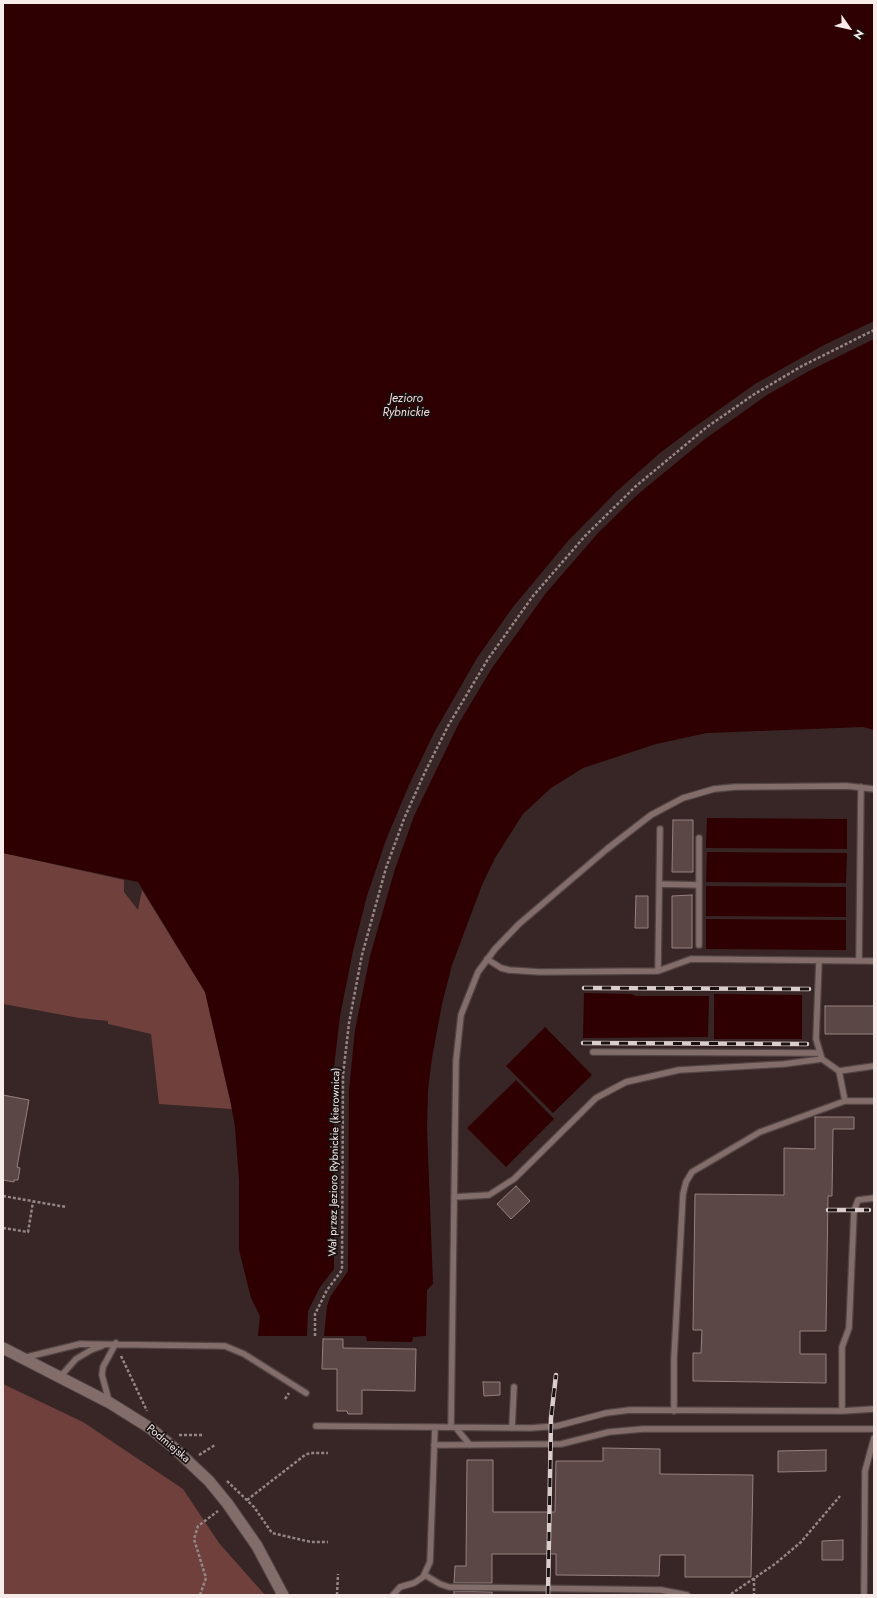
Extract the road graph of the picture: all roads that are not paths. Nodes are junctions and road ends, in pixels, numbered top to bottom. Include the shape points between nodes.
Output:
1 (861, 787) junction
2 (874, 789) edge
3 (660, 829) dead end
4 (699, 838) dead end
5 (659, 884) junction
6 (699, 885) junction
7 (699, 945) dead end
8 (487, 959) junction
9 (819, 961) junction
10 (859, 961) junction
11 (874, 961) edge
12 (658, 970) junction
13 (593, 1052) dead end
14 (821, 1056) junction
15 (874, 1066) edge
16 (839, 1071) junction
17 (845, 1101) junction
18 (874, 1101) edge
19 (454, 1197) junction
20 (874, 1198) edge
21 (116, 1343) junction
22 (108, 1344) junction
23 (3, 1348) edge
24 (23, 1358) junction
25 (60, 1377) junction
26 (514, 1387) dead end
27 (306, 1393) dead end
28 (110, 1403) junction
29 (874, 1409) edge
30 (674, 1410) junction
31 (842, 1411) junction
32 (316, 1426) dead end
33 (435, 1427) junction
34 (453, 1428) junction
35 (512, 1428) junction
36 (874, 1429) edge
37 (874, 1438) edge
38 (470, 1445) junction
39 (434, 1446) junction
40 (425, 1575) junction
41 (283, 1595) edge
42 (393, 1595) edge
43 (687, 1595) edge
44 (864, 1595) edge

1 - 2 lane
1 - 8 lane via 735,787 714,789 683,798 651,814 607,849 519,924
1 - 10 lane
3 - 5 lane
4 - 6 lane
5 - 6 lane
5 - 12 lane
6 - 7 lane
8 - 12 lane via 501,968 518,972
8 - 19 lane via 469,993 459,1027
9 - 10 lane
9 - 12 lane via 691,959
9 - 14 lane via 816,1039
10 - 11 lane
13 - 14 lane
14 - 16 lane
14 - 19 lane via 784,1064 679,1070 626,1082 596,1098 514,1179 489,1195
15 - 16 lane
16 - 17 lane
17 - 18 lane
17 - 30 lane via 760,1132 692,1172 686,1182 683,1194 674,1358
19 - 34 lane
20 - 31 lane via 858,1200 854,1211 849,1328 842,1347
21 - 22 lane
21 - 27 lane via 225,1346 244,1354
21 - 28 lane via 102,1374
22 - 24 lane via 80,1344
22 - 25 lane via 84,1354 69,1365
23 - 24 street, Podmiejska
24 - 25 street, Podmiejska
25 - 28 street, Podmiejska
26 - 35 lane
28 - 41 street, Podmiejska via 163,1438 227,1503 257,1546
29 - 31 lane
30 - 31 lane
30 - 35 lane via 617,1411 557,1426
32 - 33 lane
33 - 34 lane
33 - 39 lane
34 - 35 lane
34 - 38 lane
36 - 38 lane via 637,1429 608,1432 561,1444
37 - 44 lane via 865,1471
38 - 39 lane
39 - 40 lane via 432,1549
40 - 42 lane via 418,1581 400,1587
40 - 43 lane via 449,1587 661,1590

